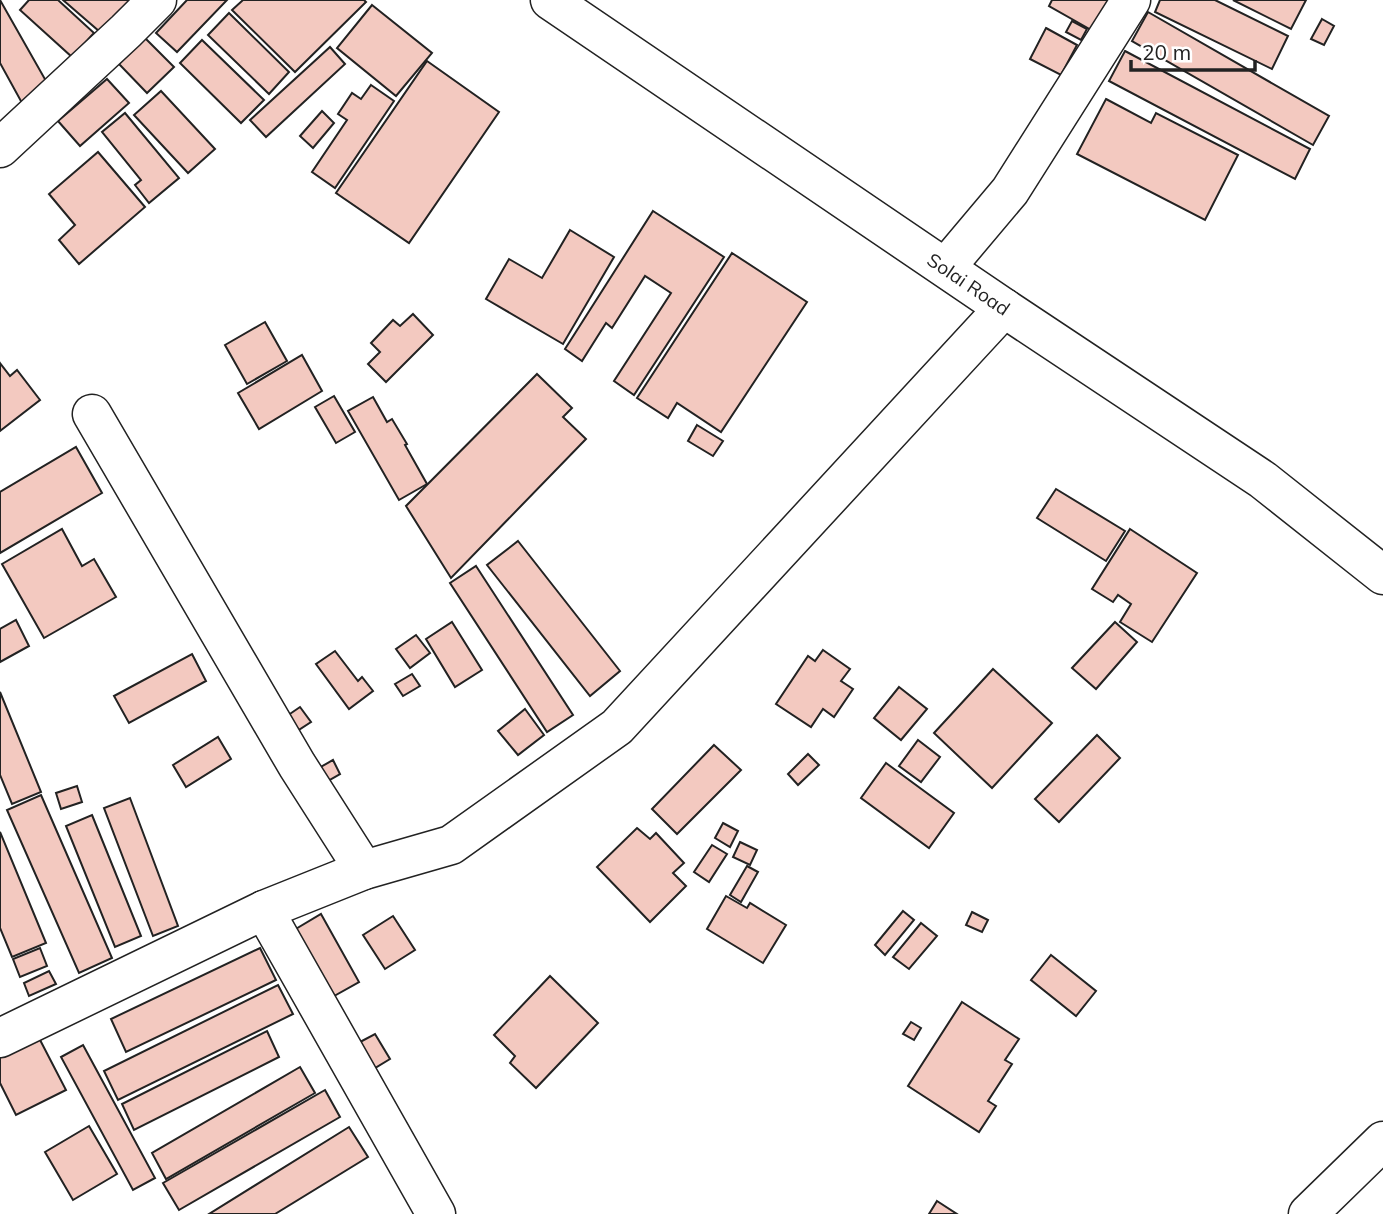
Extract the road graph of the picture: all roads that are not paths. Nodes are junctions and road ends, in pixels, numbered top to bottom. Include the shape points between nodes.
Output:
1 (157, 0) edge
2 (550, 0) edge
3 (1131, 0) edge
4 (0, 148) edge
5 (946, 267) junction
6 (1004, 308) junction
7 (92, 414) dead end
8 (1383, 575) edge
9 (364, 870) junction
10 (264, 910) junction
11 (0, 1038) edge
12 (1383, 1141) edge
13 (436, 1214) edge
14 (1308, 1214) edge

1 - 4 main road
2 - 5 main road, Solai Road
3 - 5 main road via 1010,191
5 - 6 main road, Solai Road
6 - 8 main road, Solai Road via 1263,480
6 - 9 main road via 617,727 451,845
7 - 9 main road
9 - 10 main road
10 - 11 main road
10 - 13 main road
12 - 14 main road

